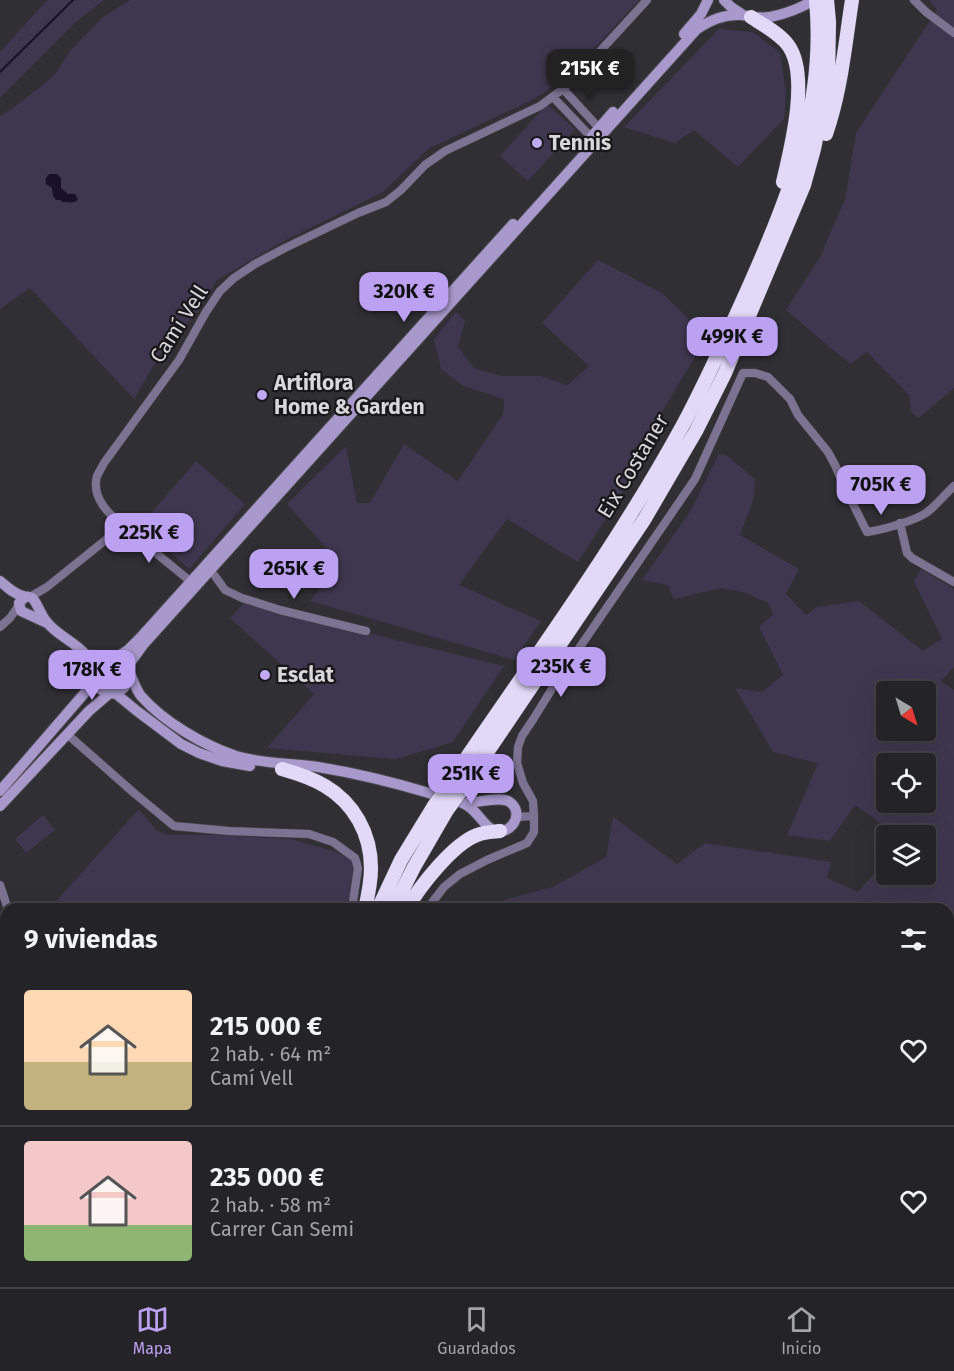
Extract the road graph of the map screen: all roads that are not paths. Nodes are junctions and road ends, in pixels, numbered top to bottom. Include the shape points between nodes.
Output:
1 (647, 0) edge
2 (708, 0) edge
3 (724, 0) edge
4 (815, 0) edge
5 (827, 0) edge
6 (852, 0) edge
7 (914, 0) edge
8 (747, 16) junction
9 (954, 33) edge
10 (563, 89) junction
11 (553, 97) junction
12 (595, 132) junction
13 (804, 185) junction
14 (779, 214) junction
15 (954, 486) edge
16 (900, 523) junction
17 (123, 526) junction
18 (215, 576) dead end
19 (0, 581) edge
20 (190, 581) junction
21 (954, 582) edge
22 (26, 603) junction
23 (0, 627) edge
24 (366, 631) dead end
25 (86, 655) junction
26 (111, 659) junction
27 (128, 671) junction
28 (94, 679) junction
29 (113, 693) junction
30 (67, 734) junction
31 (316, 767) junction
32 (282, 769) junction
33 (0, 791) edge
34 (457, 793) junction
35 (493, 800) junction
36 (0, 806) edge
37 (441, 808) junction
38 (534, 816) junction
39 (516, 817) junction
40 (486, 823) junction
41 (500, 831) junction
42 (0, 885) edge
43 (2, 899) edge
44 (353, 903) edge
45 (366, 903) edge
46 (381, 903) edge
47 (396, 903) edge
48 (411, 903) edge
49 (431, 903) edge

1 - 10 street, Camí Vell
2 - 12 street via 696,20
3 - 8 street
4 - 8 street via 769,17
4 - 14 highway, Eix Costaner via 818,53 814,93 804,140
5 - 13 highway, Eix Costaner via 828,79
6 - 13 highway via 842,72 829,125
7 - 9 street
8 - 14 highway via 789,46 798,70 794,138 779,198
8 - 27 street via 720,18 697,29 144,645
10 - 11 street, Camí Vell
10 - 12 street
11 - 12 street
11 - 17 street, Camí Vell via 445,151 386,202 255,264 220,291 178,360 97,477 100,501 106,512
12 - 20 street
13 - 34 highway, Eix Costaner via 734,353 696,430 638,529
14 - 34 highway, Eix Costaner via 684,424
15 - 16 street via 927,512
16 - 21 street via 907,553
16 - 38 street via 867,532 828,453 790,399 768,377 743,373 695,479 522,736 517,763 533,801
17 - 20 street, Camí Vell
17 - 22 street
18 - 24 street via 225,590 242,598
19 - 22 street
20 - 26 street via 128,650
22 - 23 street
22 - 25 street
25 - 26 street
25 - 28 street
26 - 27 street via 122,661
26 - 28 street via 100,662
27 - 29 street via 126,687
27 - 31 street via 139,694 152,707 181,730 213,747 257,761
28 - 29 street via 101,690
28 - 33 street
29 - 30 street
29 - 32 street via 199,753 253,767
30 - 36 street
30 - 44 street via 174,826 309,834 333,842 355,858 358,868
31 - 32 street
31 - 34 street
32 - 45 highway via 325,786 360,821 369,844 371,867
34 - 35 street via 472,804
34 - 37 highway, Eix Costaner, bridge
34 - 40 street
35 - 39 street via 510,801
35 - 40 street via 484,810
37 - 46 highway, Eix Costaner via 411,843
37 - 47 highway, Eix Costaner
38 - 39 street
38 - 49 street via 534,832 527,843 460,874
39 - 41 street via 510,828
40 - 41 street
41 - 48 highway via 477,835 454,851
42 - 43 street

